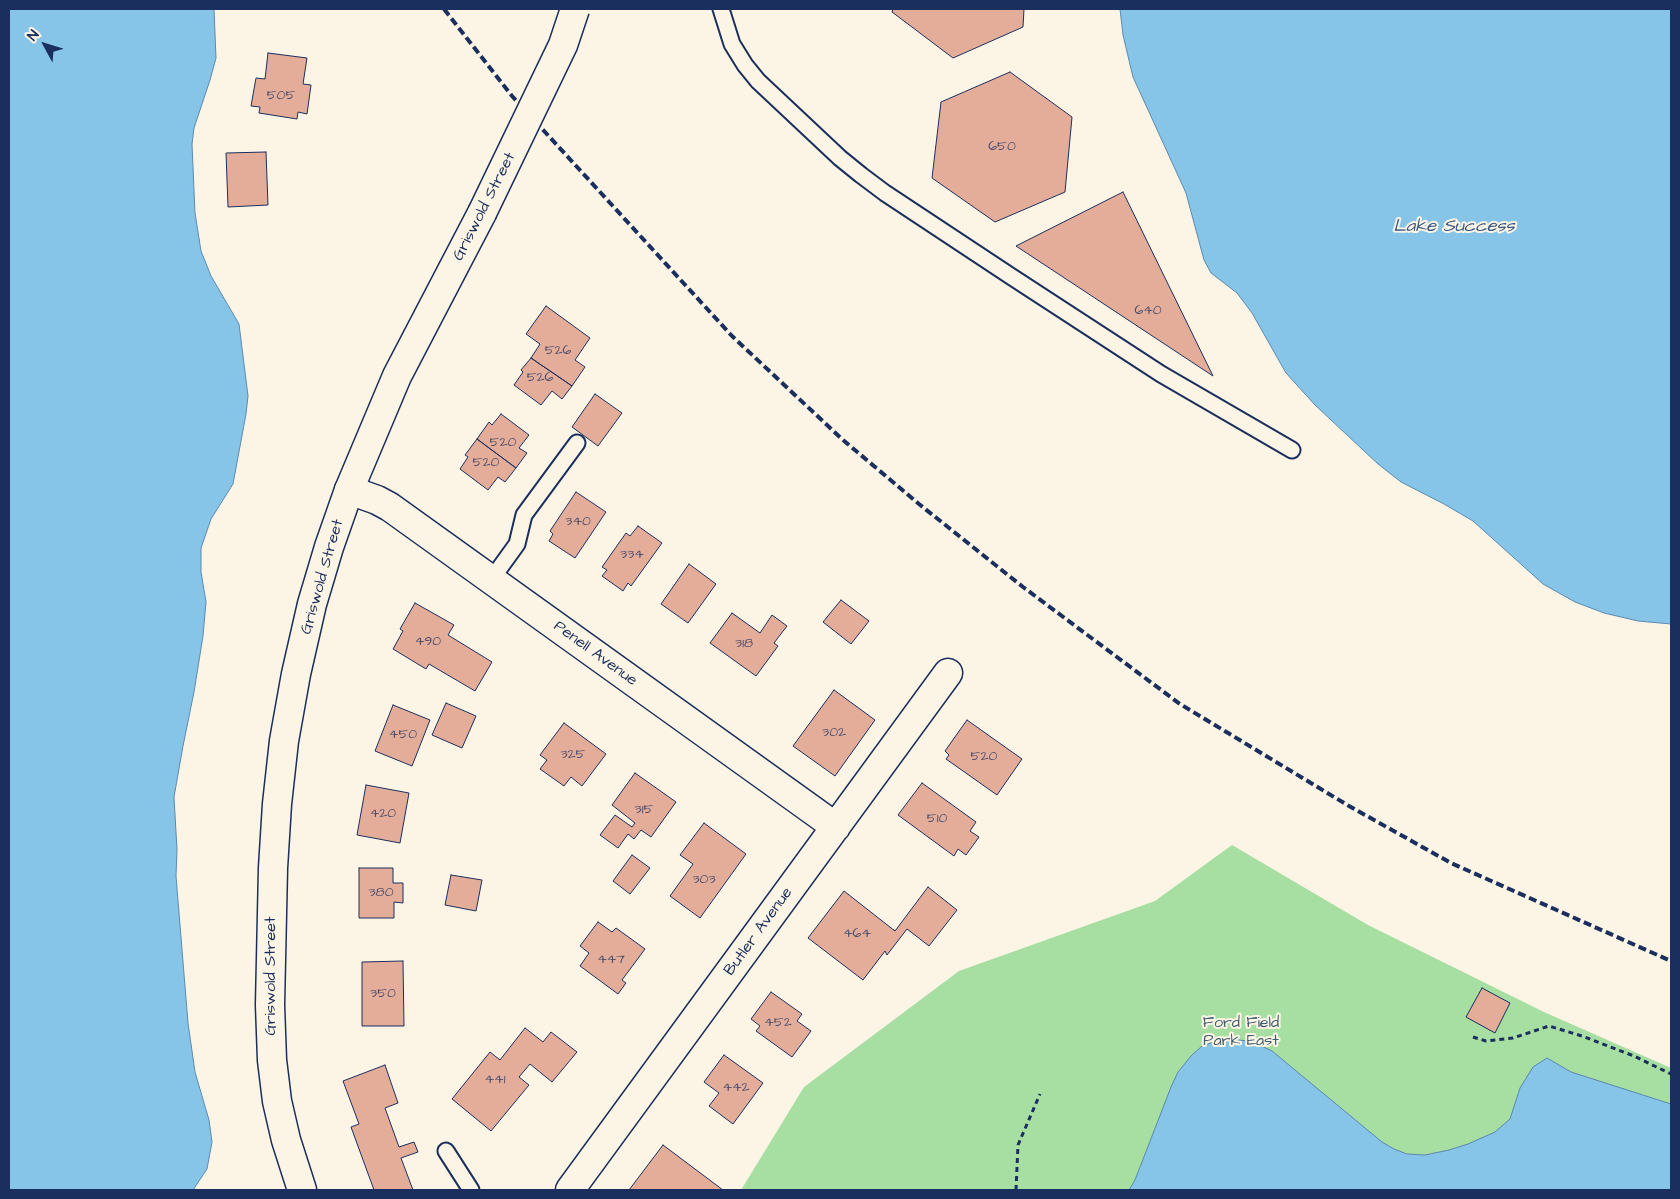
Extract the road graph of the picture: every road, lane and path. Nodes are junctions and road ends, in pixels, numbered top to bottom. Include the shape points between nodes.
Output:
1 (575, 9) edge
2 (721, 9) edge
3 (577, 443) dead end
4 (1292, 450) dead end
5 (349, 490) junction
6 (490, 580) junction
7 (948, 673) dead end
8 (836, 827) junction
9 (1473, 1038) dead end
10 (1671, 1074) edge
11 (1040, 1094) dead end
12 (446, 1151) dead end
13 (302, 1190) edge
14 (471, 1190) edge
15 (570, 1190) edge
16 (1016, 1190) edge

1 - 5 street, Griswold Street, bridge via 563,45 398,376
2 - 4 lane via 732,44 745,65 861,176 1161,374
3 - 6 lane via 524,515 517,544
5 - 6 street, Penell Avenue via 390,508
5 - 13 street, Griswold Street via 312,604 296,674 284,741 277,813 270,952 272,1060 286,1140
6 - 8 street, Penell Avenue
7 - 8 street, Butler Avenue
8 - 15 street, Butler Avenue
9 - 10 path via 1486,1042 1513,1038 1549,1026 1634,1056
11 - 16 path via 1018,1145
12 - 14 lane

